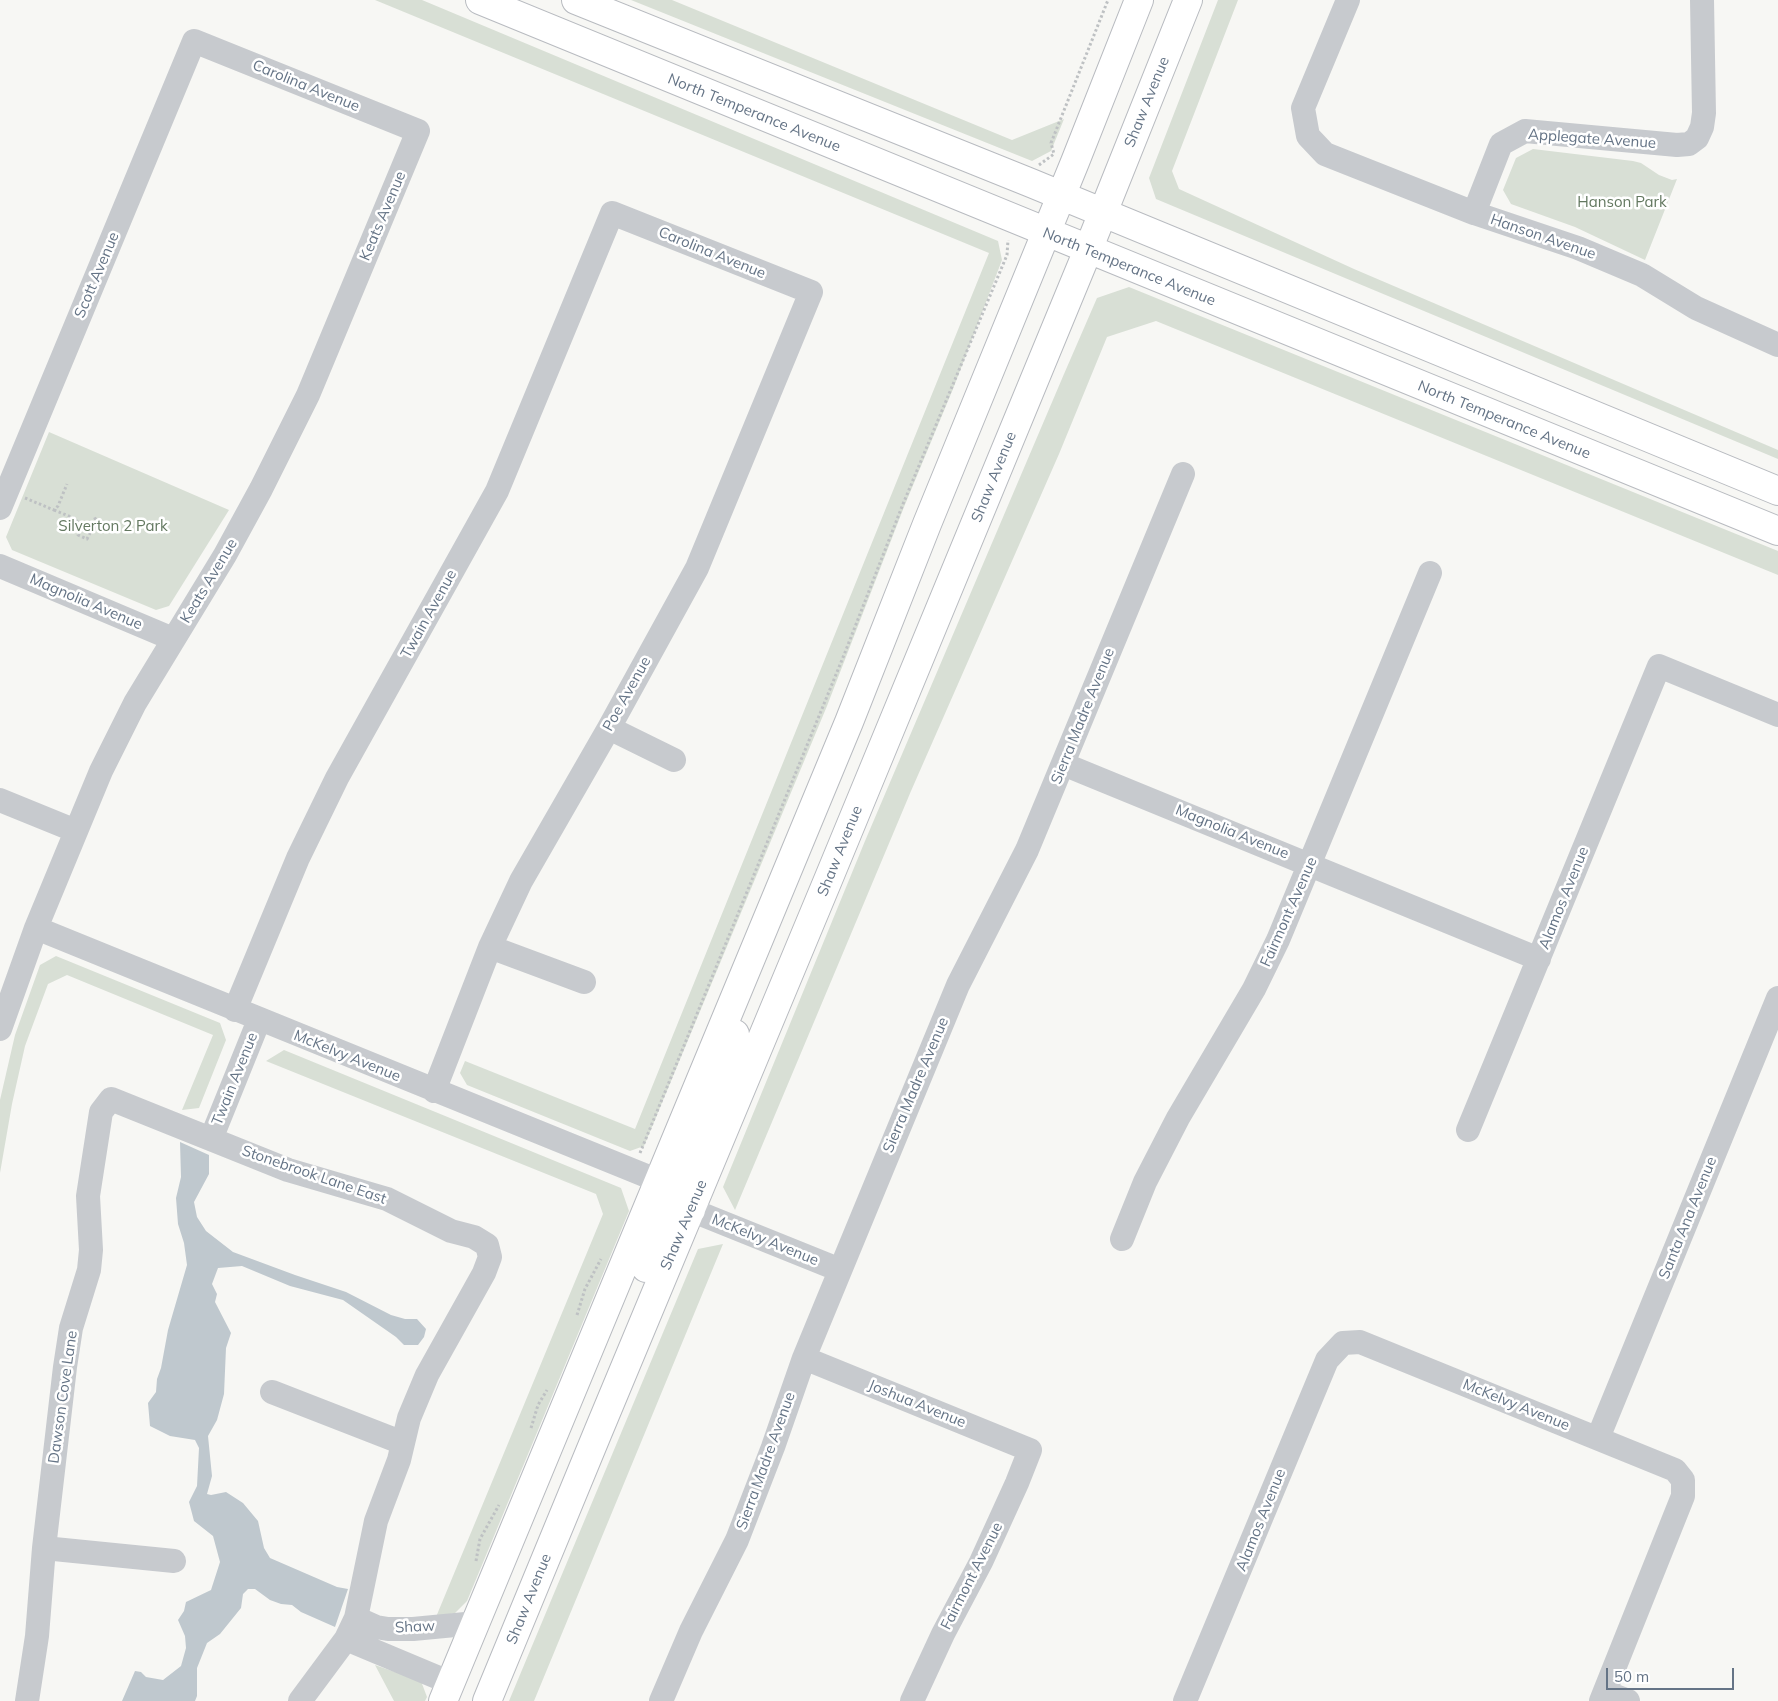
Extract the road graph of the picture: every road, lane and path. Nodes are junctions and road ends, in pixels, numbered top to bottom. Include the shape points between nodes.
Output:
1 (480, 0) edge
2 (576, 0) edge
3 (1108, 0) edge
4 (1139, 0) edge
5 (1188, 0) edge
6 (1348, 0) edge
7 (1702, 0) edge
8 (194, 41) joint
9 (418, 132) joint
10 (1054, 154) dead end
11 (1062, 196) junction
12 (1102, 212) junction
13 (612, 213) joint
14 (1474, 213) junction
15 (1046, 233) junction
16 (1088, 250) junction
17 (1008, 255) dead end
18 (811, 292) joint
19 (1778, 344) edge
20 (1183, 474) dead end
21 (67, 484) dead end
22 (1778, 491) edge
23 (22, 497) dead end
24 (0, 508) edge
25 (54, 510) junction
26 (94, 516) dead end
27 (1778, 531) edge
28 (0, 566) edge
29 (1430, 573) dead end
30 (173, 639) junction
31 (1778, 715) edge
32 (609, 728) junction
33 (674, 760) dead end
34 (1063, 764) junction
35 (0, 800) edge
36 (76, 831) junction
37 (1310, 865) junction
38 (36, 928) junction
39 (490, 948) junction
40 (750, 958) junction
41 (1539, 958) junction
42 (584, 982) dead end
43 (1778, 998) edge
44 (235, 1010) junction
45 (259, 1020) junction
46 (0, 1029) edge
47 (434, 1091) junction
48 (111, 1099) joint
49 (1468, 1130) dead end
50 (211, 1139) junction
51 (640, 1153) dead end
52 (659, 1181) junction
53 (691, 1210) junction
54 (1122, 1239) dead end
55 (840, 1270) junction
56 (1343, 1343) joint
57 (804, 1358) junction
58 (272, 1392) dead end
59 (598, 1432) junction
60 (1598, 1438) junction
61 (403, 1443) junction
62 (1030, 1450) joint
63 (44, 1548) junction
64 (174, 1561) dead end
65 (356, 1618) junction
66 (476, 1623) junction
67 (346, 1639) junction
68 (447, 1692) edge
69 (1603, 1696) edge
70 (27, 1701) edge
71 (300, 1701) edge
72 (487, 1701) edge
73 (661, 1701) edge
74 (912, 1701) edge
75 (1185, 1701) edge
76 (1628, 1701) edge

1 - 15 main road, North Temperance Avenue
2 - 11 main road
3 - 10 path via 1051,142
4 - 11 main road
5 - 12 main road, Shaw Avenue
6 - 14 street, Hanson Avenue via 1303,108 1308,136 1325,154
7 - 14 street, Applegate Avenue via 1704,113 1697,138 1689,144 1678,145 1525,131 1501,144
8 - 9 street, Carolina Avenue
8 - 24 street, Scott Avenue
9 - 30 street, Keats Avenue via 308,395 230,547
11 - 12 main road
11 - 15 main road
12 - 16 main road, Shaw Avenue
12 - 22 main road
13 - 18 street, Carolina Avenue
13 - 44 street, Twain Avenue via 497,491 338,778 298,858
14 - 19 street, Hanson Avenue via 1578,248 1642,276 1696,308
15 - 16 main road, North Temperance Avenue
15 - 40 main road
16 - 27 main road, North Temperance Avenue
16 - 53 main road, Shaw Avenue
17 - 51 path via 903,504 823,709
18 - 32 street, Poe Avenue via 697,568
20 - 34 street, Sierra Madre Avenue
21 - 25 path
23 - 25 path
25 - 26 path via 76,519 78,535 86,538 98,525
28 - 30 street, Magnolia Avenue
29 - 37 street, Fairmont Avenue
30 - 36 street, Keats Avenue via 135,703
31 - 41 street, Alamos Avenue via 1659,666
32 - 33 street
32 - 39 street, Poe Avenue via 521,881
34 - 37 street, Magnolia Avenue
34 - 55 street, Sierra Madre Avenue via 1027,850 958,985
35 - 36 street
36 - 38 street, Keats Avenue
37 - 41 street, Magnolia Avenue
37 - 54 street, Fairmont Avenue via 1254,989 1178,1118 1145,1182
38 - 44 street, McKelvy Avenue
38 - 46 street, Keats Avenue
39 - 42 street
39 - 47 street, Poe Avenue
40 - 52 main road
40 - 53 main road via 731,1055 685,1170 684,1192
41 - 49 street, Alamos Avenue
43 - 60 street, Santa Ana Avenue
44 - 45 street, McKelvy Avenue
45 - 47 street, McKelvy Avenue
45 - 50 street, Twain Avenue
47 - 52 street, McKelvy Avenue
48 - 50 street, Stonebrook Lane East
48 - 63 street, Dawson Cove Lane via 101,1112 88,1196 89,1270 72,1328 65,1367
50 - 61 street, Stonebrook Lane East via 288,1170 387,1199 487,1245 490,1257 484,1273 427,1375 409,1418
52 - 59 main road via 667,1187 669,1212 616,1346
52 - 66 main road
53 - 55 street, McKelvy Avenue
53 - 59 main road, Shaw Avenue
55 - 57 street, Sierra Madre Avenue
56 - 60 street, McKelvy Avenue via 1360,1342
56 - 75 street, Alamos Avenue via 1327,1360
57 - 62 street, Joshua Avenue
57 - 73 street, Sierra Madre Avenue via 737,1540 691,1631
58 - 61 street
59 - 72 main road, Shaw Avenue
60 - 69 street, McKelvy Avenue via 1675,1470 1684,1480 1683,1496
61 - 65 street via 400,1460 376,1521
62 - 74 street, Fairmont Avenue via 981,1562
63 - 64 street
63 - 70 street, Dawson Cove Lane via 37,1636
65 - 66 street, Shaw via 388,1629
65 - 67 street
66 - 68 main road
67 - 68 street, Shaw
67 - 71 street
69 - 76 street

